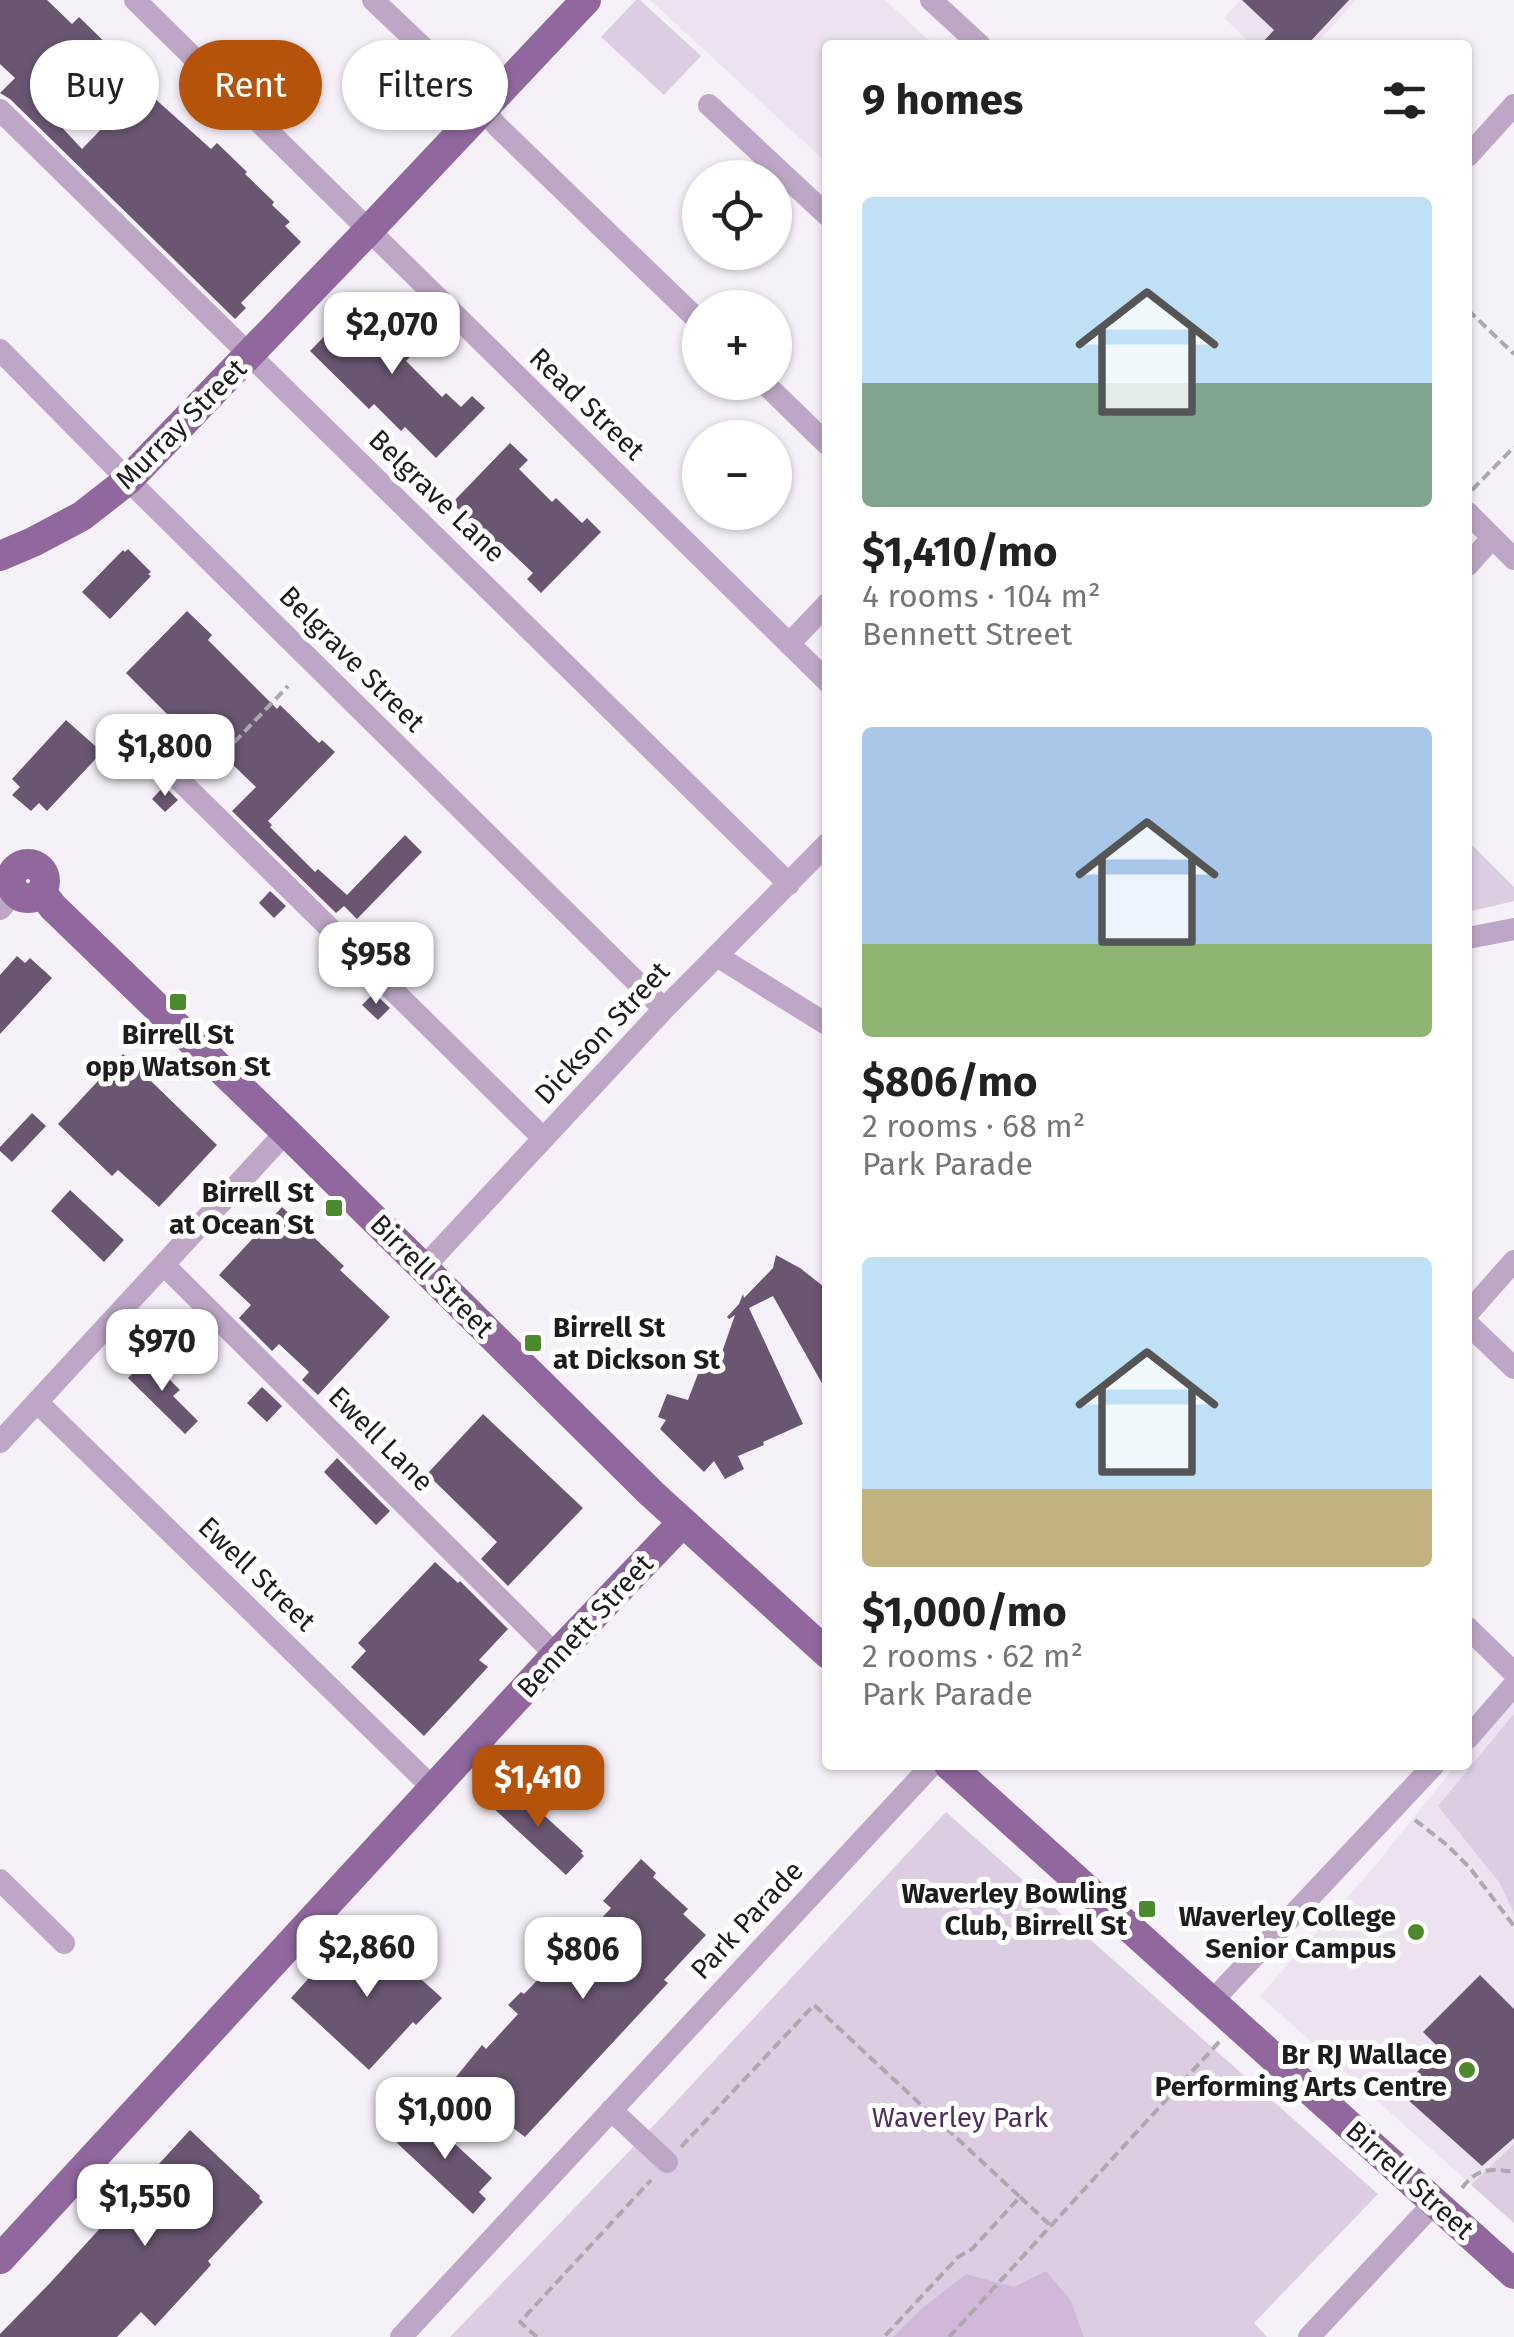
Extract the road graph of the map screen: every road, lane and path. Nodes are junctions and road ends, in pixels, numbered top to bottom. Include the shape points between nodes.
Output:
1 (135, 0) edge
2 (374, 0) edge
3 (586, 0) edge
4 (931, 0) edge
5 (416, 40) edge
6 (975, 40) edge
7 (508, 83) edge
8 (708, 105) dead end
9 (1514, 105) edge
10 (0, 110) edge
11 (463, 130) edge
12 (501, 130) edge
13 (1472, 152) edge
14 (822, 210) edge
15 (368, 231) junction
16 (682, 305) edge
17 (1472, 314) edge
18 (0, 350) edge
19 (249, 354) junction
20 (1514, 354) edge
21 (782, 400) edge
22 (822, 439) edge
23 (1514, 447) edge
24 (128, 480) junction
25 (1472, 490) edge
26 (1472, 518) edge
27 (1492, 538) junction
28 (0, 556) edge
29 (1514, 559) edge
30 (1472, 560) edge
31 (822, 609) edge
32 (789, 644) junction
33 (822, 676) edge
34 (288, 686) dead end
35 (166, 766) dead end
36 (190, 790) junction
37 (822, 849) edge
38 (15, 883) edge
39 (789, 884) junction
40 (1514, 929) edge
41 (1472, 937) edge
42 (716, 956) junction
43 (664, 1009) junction
44 (822, 1021) edge
45 (286, 1132) junction
46 (543, 1138) junction
47 (1514, 1262) edge
48 (164, 1264) junction
49 (424, 1268) junction
50 (1472, 1309) edge
51 (1472, 1328) edge
52 (1514, 1368) edge
53 (38, 1402) junction
54 (0, 1442) edge
55 (683, 1522) junction
56 (1472, 1632) edge
57 (822, 1649) edge
58 (556, 1655) junction
59 (1514, 1673) edge
60 (1514, 1685) edge
61 (1472, 1733) edge
62 (927, 1770) edge
63 (956, 1770) edge
64 (1429, 1770) edge
65 (434, 1789) junction
66 (1396, 1806) junction
67 (0, 1880) edge
68 (1514, 1926) edge
69 (64, 1943) dead end
70 (1212, 2001) junction
71 (1220, 2041) dead end
72 (611, 2110) junction
73 (667, 2162) junction
74 (1514, 2172) edge
75 (1462, 2188) dead end
76 (1020, 2198) junction
77 (1435, 2202) junction
78 (1051, 2226) junction
79 (0, 2259) edge
80 (1514, 2274) edge
81 (402, 2337) edge
82 (537, 2337) edge
83 (884, 2337) edge
84 (948, 2337) edge
85 (1308, 2337) edge

1 - 15 street, Read Street
2 - 5 street
3 - 7 main road, Murray Street
4 - 6 street
8 - 14 street
9 - 13 street
10 - 19 street, Belgrave Lane
11 - 15 main road, Murray Street
12 - 16 street
15 - 19 main road, Murray Street
15 - 32 street, Read Street
17 - 20 path
18 - 24 street, Belgrave Street
19 - 24 main road, Murray Street
19 - 39 street, Belgrave Lane
21 - 22 street
23 - 25 path
24 - 28 main road, Murray Street via 82,516
24 - 43 street, Belgrave Street
26 - 27 street
27 - 29 street
27 - 30 street
31 - 32 street
32 - 33 street, Read Street
34 - 36 path
35 - 36 street
36 - 46 street
37 - 39 street, Dickson Street
38 - 45 main road, Birrell Street via 53,907
39 - 42 street, Dickson Street
40 - 41 street
42 - 43 street, Dickson Street
42 - 44 street
43 - 46 street, Dickson Street
45 - 48 street
45 - 49 main road, Birrell Street
46 - 49 street, Dickson Street
47 - 50 street
48 - 53 street
48 - 58 street, Ewell Lane
49 - 55 main road, Birrell Street
51 - 52 street
53 - 54 street
53 - 65 street, Ewell Street
55 - 57 main road, Birrell Street
55 - 58 main road, Bennett Street
56 - 59 street
58 - 65 main road, Bennett Street
60 - 61 street
62 - 72 street, Park Parade
63 - 70 main road, Birrell Street
64 - 66 street
65 - 79 main road, Bennett Street
66 - 68 path via 1447,1844
66 - 70 street
67 - 69 street
70 - 77 main road, Birrell Street
71 - 78 path
72 - 73 street
72 - 81 street, Park Parade
73 - 76 path via 814,2006
73 - 82 path via 520,2322
74 - 75 path via 1474,2174
76 - 78 path
76 - 83 path
77 - 80 main road, Birrell Street
77 - 85 street
78 - 84 path

